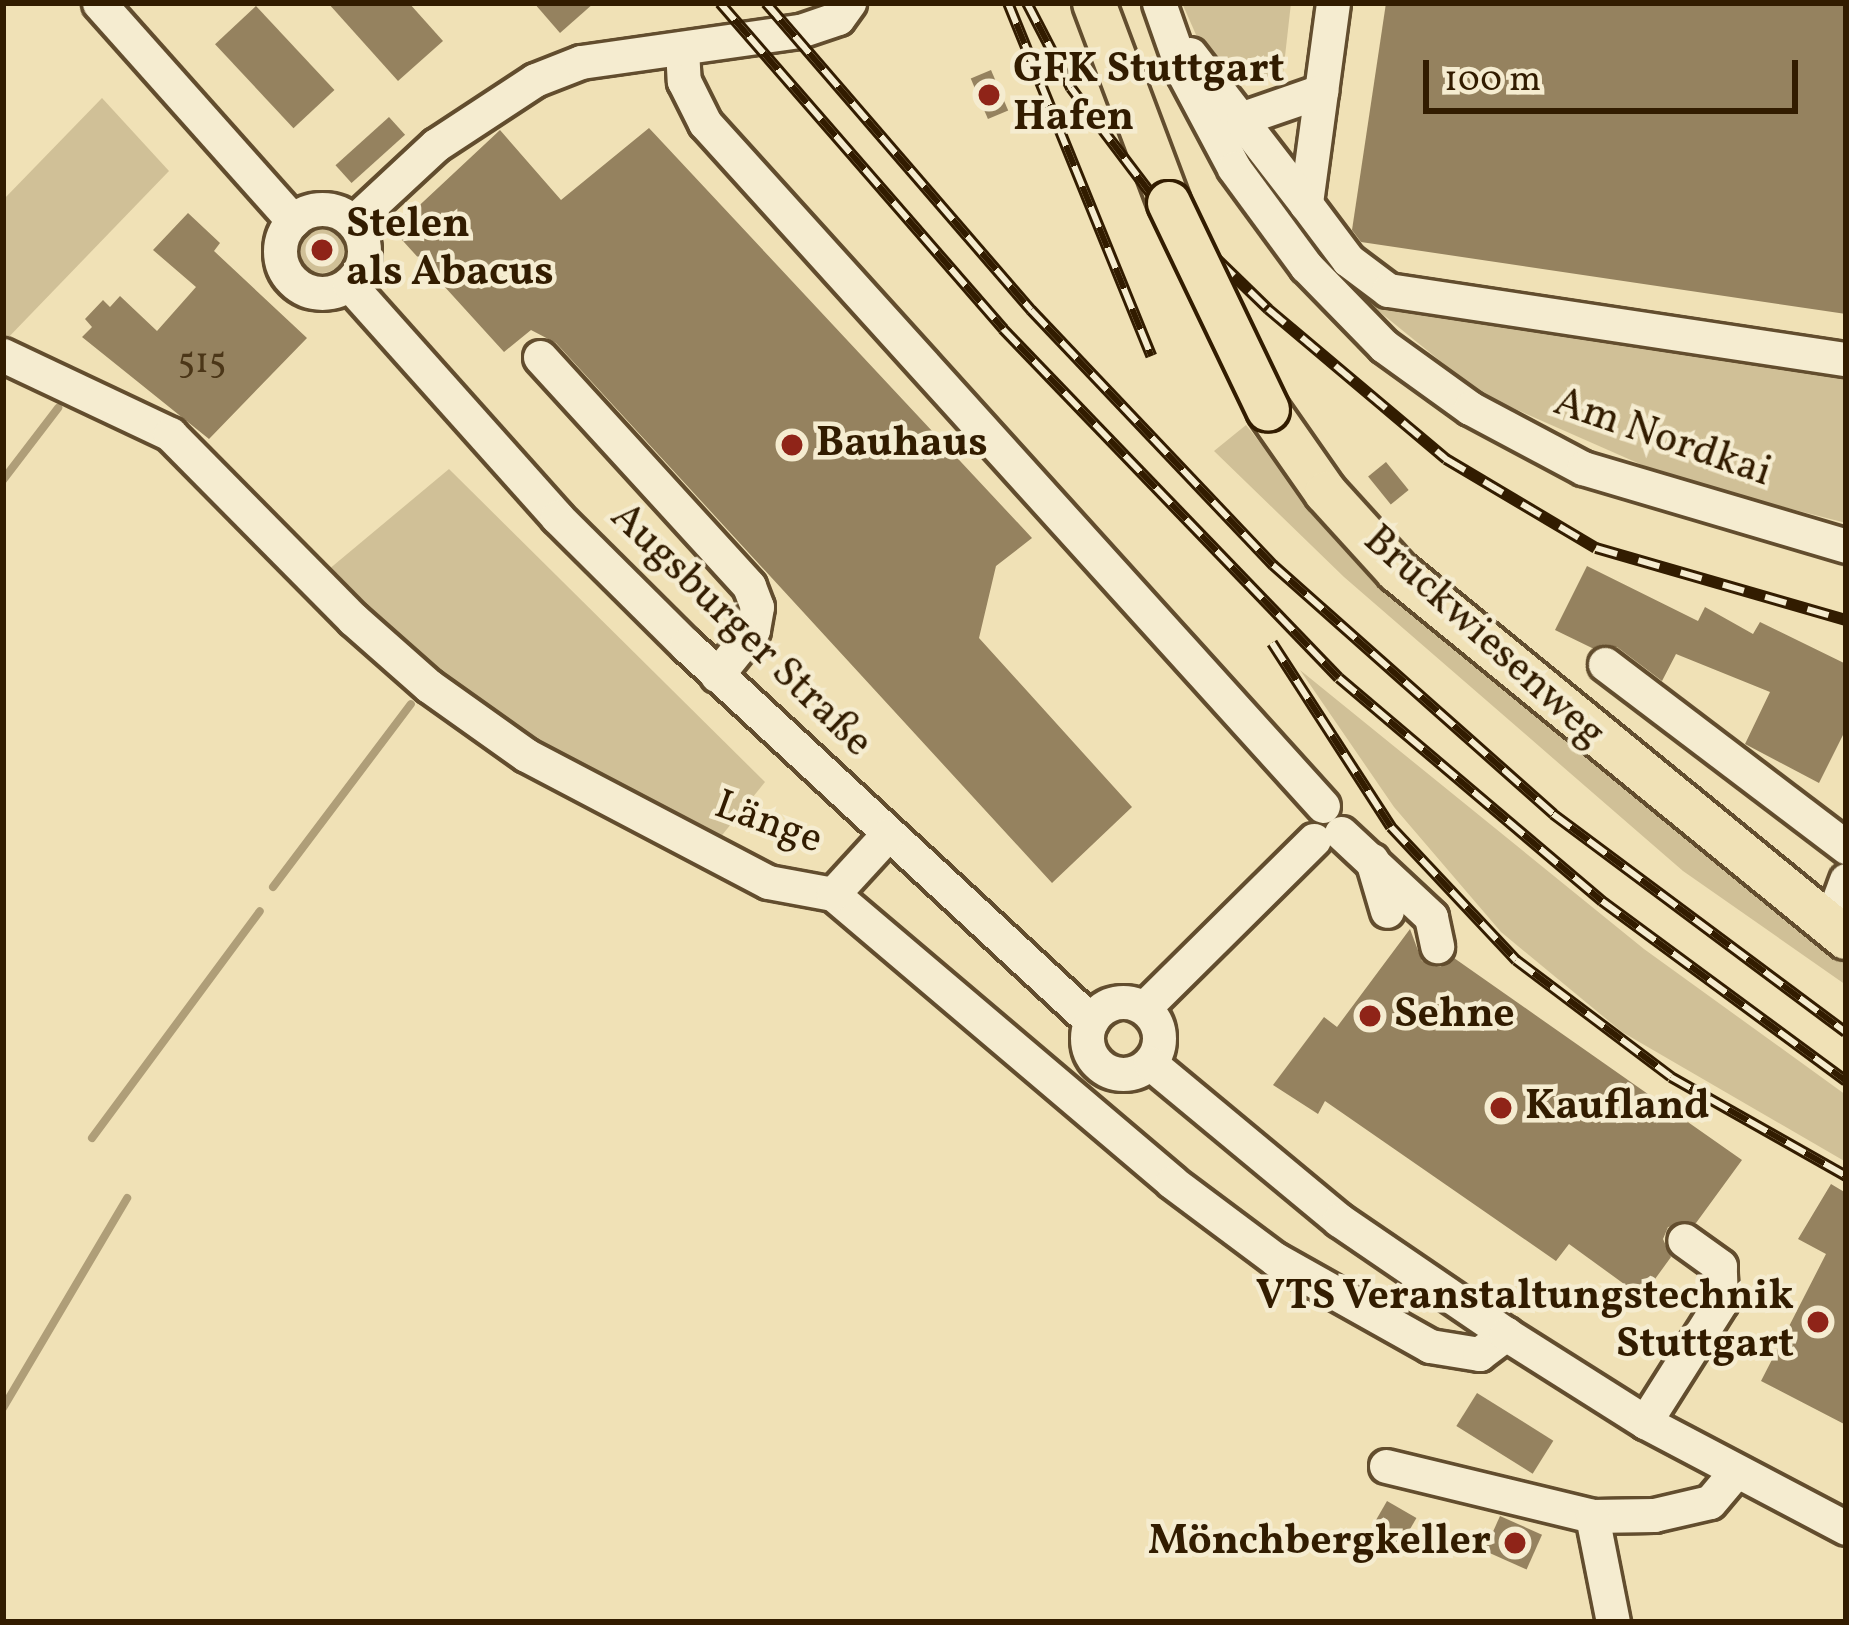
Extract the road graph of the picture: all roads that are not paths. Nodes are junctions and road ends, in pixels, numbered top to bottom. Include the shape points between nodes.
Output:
1 (99, 3) edge
2 (849, 3) edge
3 (1094, 3) edge
4 (1333, 3) edge
5 (1161, 7) edge
6 (682, 48) junction
7 (1322, 91) junction
8 (1243, 118) junction
9 (1306, 204) junction
10 (292, 221) junction
11 (353, 222) junction
12 (349, 284) junction
13 (3, 355) edge
14 (540, 357) dead end
15 (1846, 359) edge
16 (1846, 547) edge
17 (1605, 664) dead end
18 (717, 675) junction
19 (1326, 827) junction
20 (887, 835) junction
21 (1846, 848) edge
22 (1370, 853) junction
23 (1846, 880) edge
24 (833, 894) junction
25 (1387, 911) dead end
26 (1838, 932) edge
27 (1436, 946) dead end
28 (1144, 1008) junction
29 (1091, 1021) junction
30 (1150, 1063) junction
31 (1684, 1240) dead end
32 (1506, 1334) junction
33 (1645, 1423) junction
34 (1386, 1466) dead end
35 (1735, 1472) junction
36 (1592, 1516) junction
37 (1844, 1522) edge
38 (1613, 1622) edge

1 - 10 street
2 - 6 street via 838,18 800,31
3 - 26 main road, Bruckwiesenweg, bridge via 1208,295 1268,410 1326,493 1397,572
4 - 7 street
5 - 8 street
5 - 16 street, Am Nordkai via 1205,120 1234,168 1306,266 1384,346 1470,408 1583,468
6 - 11 street via 581,62 497,99
6 - 19 street via 685,81 705,123
7 - 8 street
7 - 9 street
8 - 9 street
9 - 15 street via 1348,260 1388,290
10 - 11 street via 322,208
10 - 12 street via 280,250 291,279 319,292
11 - 12 street via 364,252
12 - 18 street, Augsburger Straße via 557,517
13 - 24 street, Länge via 170,434 353,619 428,686 526,755 768,882
14 - 18 street via 749,586 757,607 753,630
17 - 21 street
18 - 20 street, Augsburger Straße
19 - 22 street
19 - 28 street
20 - 24 street
20 - 29 street, Augsburger Straße
22 - 25 street
22 - 27 street via 1431,917
23 - 26 street
24 - 32 street, Länge via 1172,1182 1275,1259 1430,1346 1479,1354
28 - 29 street via 1114,1003
28 - 30 street via 1158,1028
29 - 30 street, Augsburger Straße via 1088,1050 1108,1072 1138,1072
30 - 32 street via 1339,1220
31 - 33 street via 1720,1266 1721,1302
32 - 33 street
33 - 35 street
34 - 36 street
35 - 36 street via 1710,1502 1654,1515
35 - 37 street
36 - 38 street

